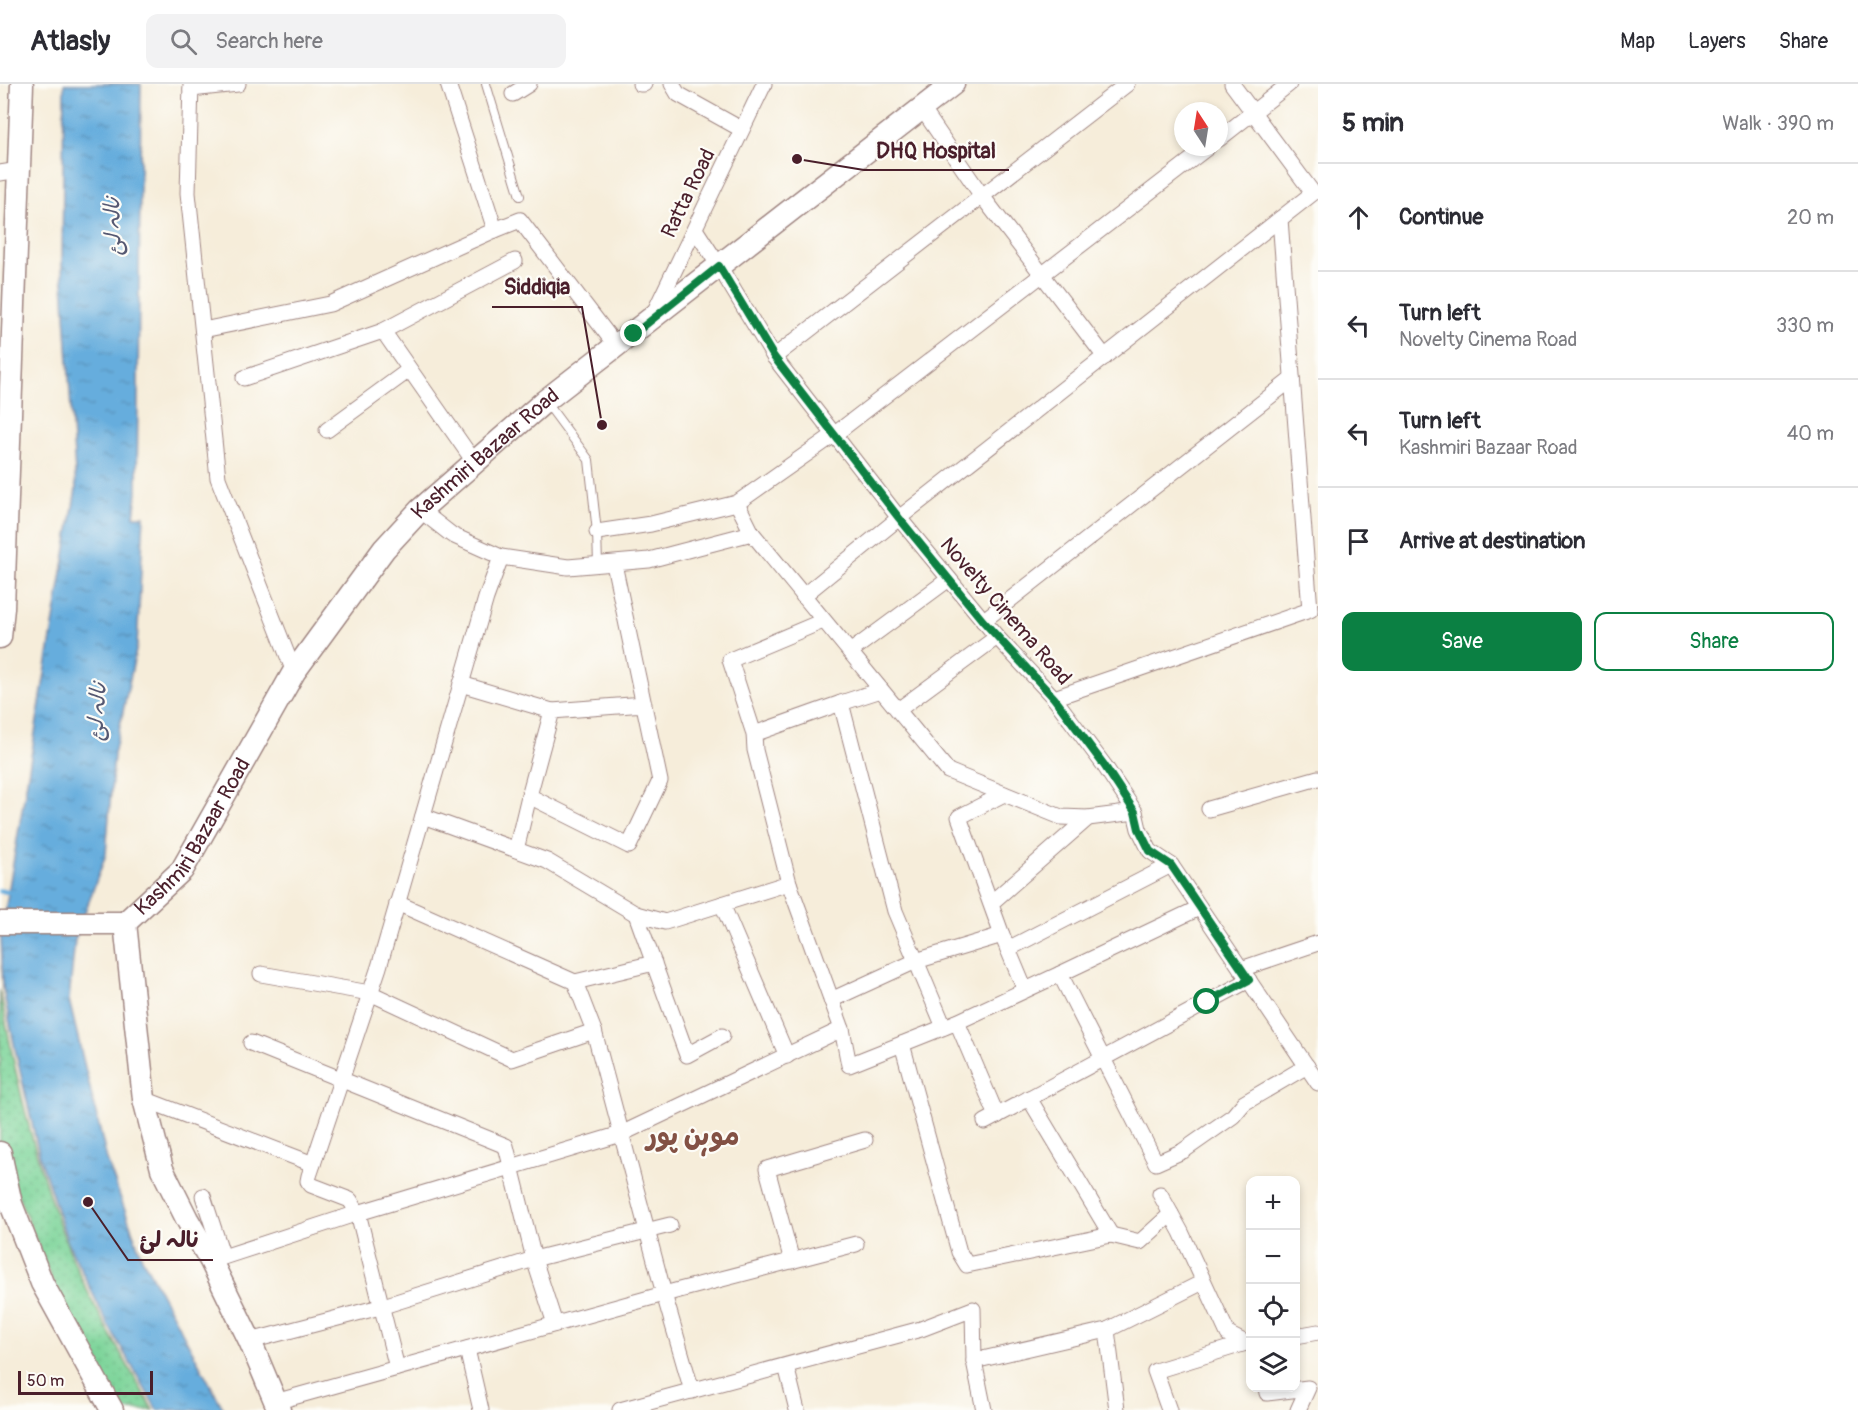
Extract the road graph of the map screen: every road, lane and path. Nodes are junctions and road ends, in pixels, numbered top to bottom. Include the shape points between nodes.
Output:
1 (22, 84) edge
2 (238, 84) edge
3 (448, 84) edge
4 (486, 84) edge
5 (529, 84) edge
6 (672, 84) edge
7 (764, 84) edge
8 (953, 84) edge
9 (1127, 84) edge
10 (1232, 84) edge
11 (1289, 84) edge
12 (191, 86) edge
13 (513, 94) dead end
14 (921, 107) junction
15 (1253, 112) junction
16 (741, 129) junction
17 (1228, 132) edge
18 (1196, 156) edge
19 (10, 171) edge
20 (520, 196) dead end
21 (982, 196) junction
22 (1280, 219) junction
23 (695, 229) junction
24 (495, 230) junction
25 (514, 261) dead end
26 (719, 266) junction
27 (1043, 275) junction
28 (651, 321) junction
29 (203, 330) junction
30 (383, 331) junction
31 (617, 347) junction
32 (774, 357) junction
33 (1104, 357) junction
34 (6, 358) edge
35 (409, 370) junction
36 (244, 378) dead end
37 (1292, 380) junction
38 (545, 401) junction
39 (5, 429) edge
40 (327, 430) dead end
41 (835, 434) junction
42 (475, 463) junction
43 (736, 503) junction
44 (420, 510) junction
45 (899, 518) junction
46 (597, 532) junction
47 (752, 533) junction
48 (501, 557) junction
49 (614, 564) junction
50 (598, 566) junction
51 (949, 579) junction
52 (803, 596) junction
53 (824, 621) junction
54 (983, 621) junction
55 (0, 637) edge
56 (997, 637) junction
57 (850, 652) junction
58 (294, 672) junction
59 (461, 684) junction
60 (881, 690) junction
61 (1054, 698) junction
62 (841, 703) junction
63 (644, 704) junction
64 (898, 710) junction
65 (552, 711) junction
66 (754, 734) junction
67 (1318, 778) edge
68 (1004, 794) junction
69 (529, 796) junction
70 (1209, 809) dead end
71 (1135, 812) junction
72 (423, 816) junction
73 (1088, 818) junction
74 (516, 850) junction
75 (1171, 865) junction
76 (789, 883) junction
77 (397, 903) junction
78 (991, 903) junction
79 (722, 904) junction
80 (1199, 908) junction
81 (636, 914) junction
82 (0, 923) edge
83 (126, 923) junction
84 (1005, 942) junction
85 (1318, 943) edge
86 (916, 961) junction
87 (654, 963) junction
88 (261, 974) dead end
89 (1060, 974) junction
90 (1245, 974) junction
91 (575, 982) junction
92 (1025, 990) junction
93 (370, 993) junction
94 (831, 1000) junction
95 (950, 1025) junction
96 (842, 1029) junction
97 (594, 1031) junction
98 (722, 1036) dead end
99 (251, 1042) dead end
100 (902, 1044) junction
101 (787, 1056) junction
102 (1103, 1059) junction
103 (1307, 1066) junction
104 (341, 1079) junction
105 (1318, 1083) edge
106 (1029, 1098) junction
107 (144, 1099) junction
108 (621, 1134) junction
109 (865, 1140) dead end
110 (0, 1153) edge
111 (313, 1164) junction
112 (511, 1168) junction
113 (1160, 1194) dead end
114 (203, 1196) dead end
115 (358, 1213) junction
116 (1171, 1214) junction
117 (670, 1225) dead end
118 (647, 1231) junction
119 (1111, 1235) junction
120 (856, 1244) dead end
121 (217, 1259) junction
122 (534, 1259) junction
123 (792, 1261) junction
124 (1203, 1282) junction
125 (664, 1294) junction
126 (380, 1307) junction
127 (555, 1324) junction
128 (1107, 1330) junction
129 (1318, 1332) edge
130 (1300, 1335) edge
131 (249, 1341) junction
132 (1246, 1342) edge
133 (1246, 1344) edge
134 (467, 1349) junction
135 (974, 1360) junction
136 (786, 1366) junction
137 (397, 1368) junction
138 (1300, 1389) edge
139 (692, 1390) junction
140 (277, 1406) edge
141 (112, 1410) edge
142 (482, 1410) edge
143 (620, 1410) edge
144 (797, 1410) edge
145 (984, 1410) edge
146 (1117, 1410) edge
147 (1169, 1410) edge
148 (1298, 1410) edge

1 - 19 street
2 - 12 street
3 - 24 street
4 - 20 lane
5 - 13 street
6 - 16 street via 678,94
7 - 16 street, Ratta Road
8 - 14 street, Kashmiri Bazaar Road
9 - 21 street
10 - 15 street
11 - 15 street
12 - 29 street via 188,193
14 - 21 street
14 - 26 street, Kashmiri Bazaar Road
15 - 17 street
15 - 22 street via 1312,193
16 - 23 street, Ratta Road
18 - 27 street
19 - 34 street via 11,287
21 - 27 street
21 - 32 street
22 - 33 street
22 - 37 street
23 - 26 street, Novelty Cinema Road
23 - 28 street, Ratta Road
24 - 29 street via 330,304
24 - 31 street via 520,220
25 - 30 street
26 - 28 street, Kashmiri Bazaar Road
26 - 32 street, Novelty Cinema Road
27 - 33 street
27 - 41 street
28 - 31 street, Kashmiri Bazaar Road
29 - 58 street via 218,478
30 - 35 street
30 - 36 street
31 - 38 street, Kashmiri Bazaar Road
32 - 41 street, Novelty Cinema Road
33 - 45 street
34 - 39 street
35 - 40 street
35 - 42 street
37 - 54 street
37 - 61 street via 1310,610
38 - 42 street, Kashmiri Bazaar Road
38 - 46 lane via 589,460
39 - 55 street
41 - 43 street
41 - 45 street, Novelty Cinema Road
42 - 44 street, Kashmiri Bazaar Road
43 - 46 street via 651,524
43 - 47 street
44 - 48 street via 452,535
44 - 58 street, Kashmiri Bazaar Road via 384,549
45 - 51 street, Novelty Cinema Road
45 - 52 street
46 - 50 lane
47 - 49 street via 649,560
47 - 52 street
48 - 50 street via 568,567
48 - 59 street
49 - 50 street
49 - 63 street
51 - 54 street, Novelty Cinema Road
51 - 57 street
52 - 53 street
53 - 57 street
53 - 66 street via 730,660
54 - 56 street, Novelty Cinema Road
56 - 61 street, Novelty Cinema Road
56 - 64 street
57 - 60 street
58 - 83 street, Kashmiri Bazaar Road via 182,870
59 - 65 street
59 - 72 street
60 - 62 street
60 - 64 street
61 - 71 street, Novelty Cinema Road
62 - 66 street
62 - 86 street via 895,911
63 - 65 street
63 - 69 street via 660,781 629,846
64 - 68 street via 948,771
65 - 69 street
66 - 76 street
67 - 70 street
68 - 73 street via 1061,817
68 - 78 street via 959,817
69 - 74 street
71 - 73 street
71 - 75 street, Novelty Cinema Road via 1150,851
72 - 74 street
72 - 77 street
73 - 78 street
74 - 81 street via 547,861
75 - 80 street, Novelty Cinema Road
75 - 84 street
76 - 79 street
76 - 94 street
77 - 91 street
77 - 93 street
78 - 84 street
79 - 81 street via 665,922
79 - 101 street
80 - 89 street
80 - 90 street, Novelty Cinema Road
81 - 87 street
82 - 83 street
83 - 107 street
84 - 86 street
84 - 92 street
85 - 90 street
86 - 94 street
86 - 95 street
87 - 91 street
87 - 98 street via 687,1055
88 - 93 street
89 - 92 street
89 - 102 street
90 - 102 street
90 - 103 street, Novelty Cinema Road
91 - 97 street
92 - 95 street
93 - 97 street via 512,1059
93 - 104 street
94 - 96 street
95 - 100 street
95 - 106 street via 991,1119
96 - 100 street via 849,1065
96 - 101 street
97 - 108 street
99 - 104 street
100 - 119 street via 959,1252 967,1265
101 - 108 street
102 - 103 street via 1156,1162 1183,1151 1233,1116 1244,1103
102 - 106 street
103 - 105 street, Novelty Cinema Road
104 - 111 street
104 - 112 street via 506,1146
106 - 119 street
107 - 111 street
107 - 121 street via 162,1169
108 - 112 street
108 - 118 street
109 - 123 street via 767,1169
110 - 141 street via 11,1204 42,1283
111 - 115 street via 308,1181 311,1185 350,1200
112 - 115 street
112 - 122 street
113 - 116 street
114 - 121 street
115 - 121 street
115 - 126 street
116 - 119 street via 1140,1242
116 - 124 street
117 - 118 street
118 - 122 street
118 - 125 street
120 - 123 street
121 - 131 street
122 - 126 street
122 - 127 street
123 - 125 street
124 - 128 street
124 - 132 street via 1228,1334
125 - 127 street
125 - 139 street
126 - 131 street
126 - 137 street
127 - 134 street
128 - 135 street
128 - 146 street
129 - 130 street
131 - 140 street
133 - 147 street via 1155,1371
134 - 137 street
134 - 142 street
135 - 136 street via 973,1310 921,1329
135 - 145 street
136 - 139 street
136 - 144 street
137 - 140 street
138 - 148 street via 1308,1388
139 - 143 street

